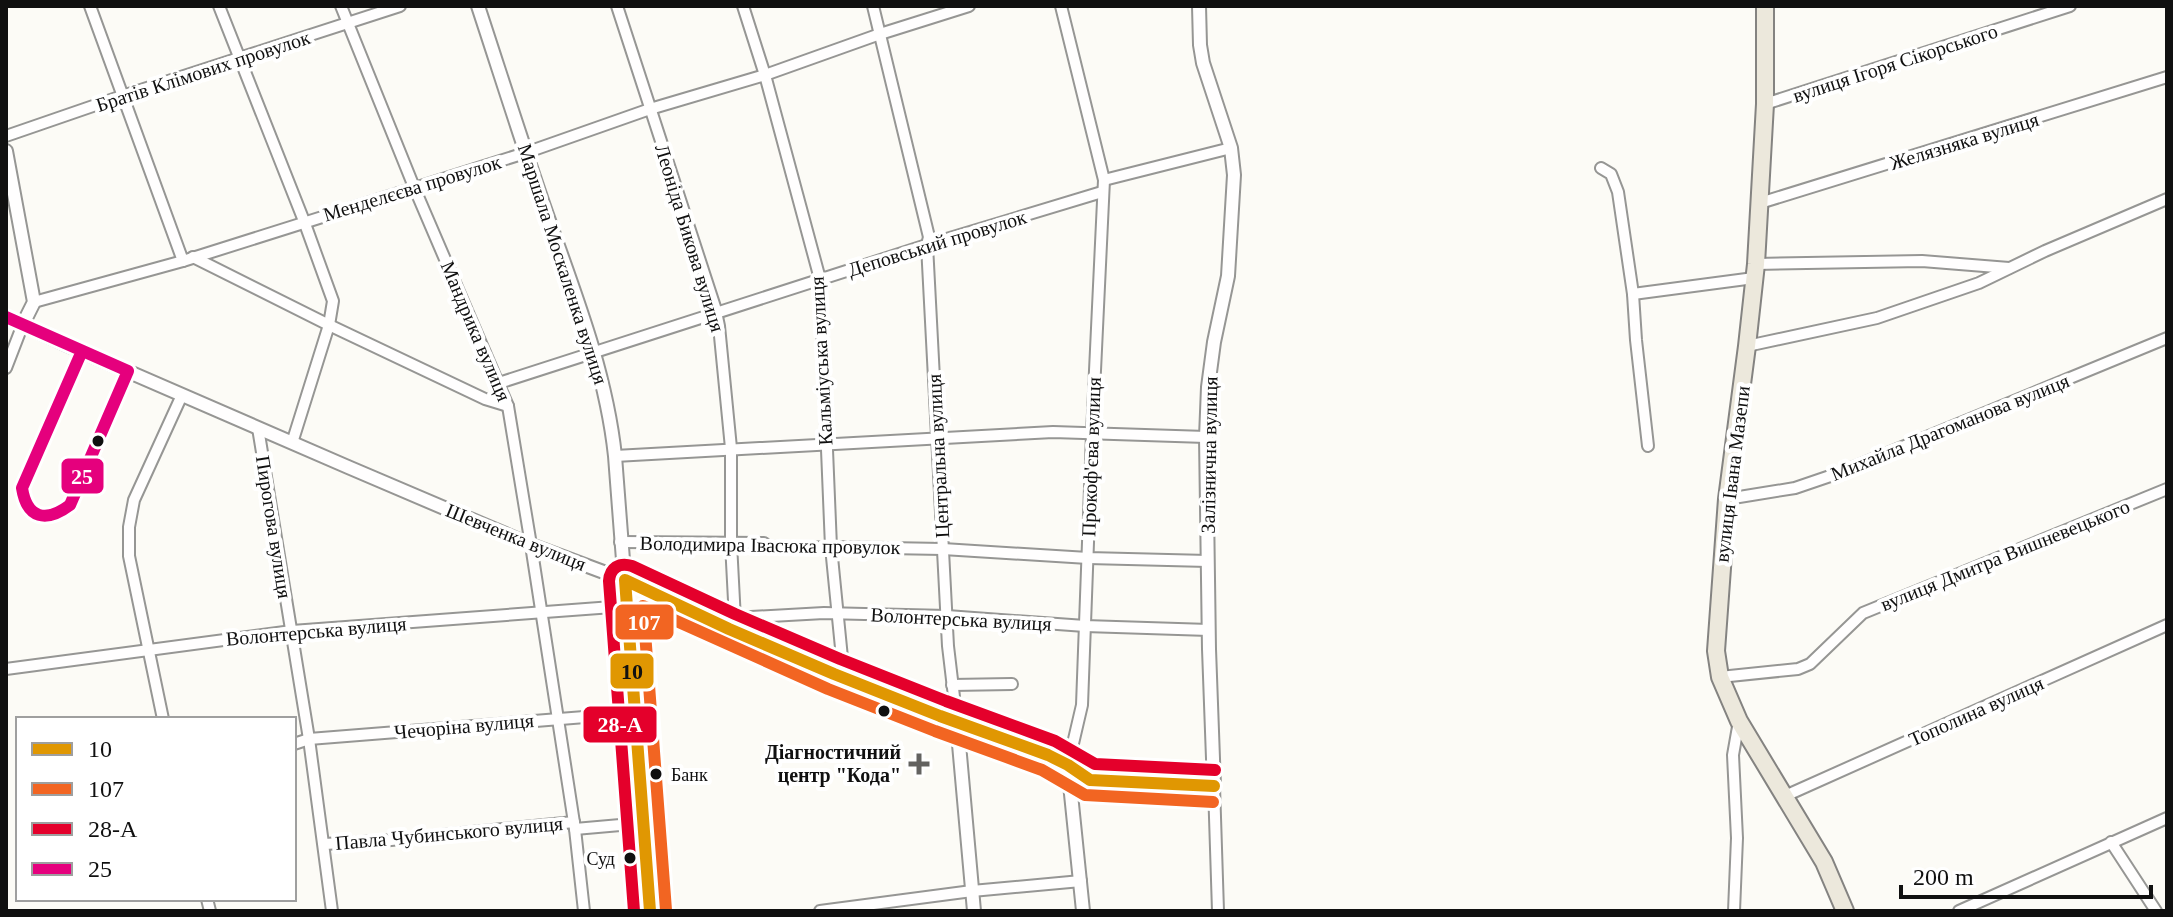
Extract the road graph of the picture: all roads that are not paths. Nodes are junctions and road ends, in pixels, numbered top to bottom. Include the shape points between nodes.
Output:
1 (90, 6) edge
2 (219, 6) edge
3 (341, 6) edge
4 (400, 6) edge
5 (478, 6) edge
6 (617, 6) edge
7 (743, 6) edge
8 (873, 6) edge
9 (969, 6) edge
10 (1061, 6) edge
11 (1199, 6) edge
12 (1765, 6) edge
13 (2070, 6) edge
14 (348, 24) junction
15 (880, 34) junction
16 (239, 59) junction
17 (765, 75) junction
18 (2167, 77) edge
19 (122, 96) junction
20 (1765, 104) junction
21 (650, 109) junction
22 (6, 136) edge
23 (1231, 148) junction
24 (6, 151) edge
25 (525, 153) junction
26 (1601, 168) dead end
27 (1103, 186) junction
28 (414, 187) junction
29 (2167, 199) edge
30 (1760, 203) junction
31 (304, 221) junction
32 (927, 245) junction
33 (188, 259) junction
34 (2010, 268) junction
35 (1755, 271) junction
36 (820, 279) junction
37 (1633, 294) junction
38 (34, 302) junction
39 (716, 312) junction
40 (6, 317) edge
41 (23, 324) junction
42 (329, 325) junction
43 (2167, 338) edge
44 (1747, 346) junction
45 (595, 352) junction
46 (6, 368) edge
47 (499, 383) junction
48 (182, 395) junction
49 (508, 406) junction
50 (258, 428) junction
51 (1092, 434) junction
52 (1206, 437) junction
53 (936, 439) junction
54 (292, 443) junction
55 (825, 443) junction
56 (1648, 446) dead end
57 (731, 448) junction
58 (615, 456) junction
59 (2167, 489) edge
60 (1727, 499) junction
61 (620, 542) junction
62 (731, 543) junction
63 (531, 545) junction
64 (831, 547) junction
65 (943, 549) junction
66 (1088, 558) junction
67 (1208, 561) junction
68 (625, 580) junction
69 (626, 606) junction
70 (542, 613) junction
71 (839, 613) junction
72 (947, 616) junction
73 (735, 620) junction
74 (714, 623) junction
75 (2167, 625) edge
76 (1085, 626) junction
77 (1209, 630) junction
78 (292, 631) junction
79 (147, 649) junction
80 (6, 669) edge
81 (1720, 677) junction
82 (844, 678) junction
83 (1012, 684) dead end
84 (952, 685) junction
85 (635, 713) junction
86 (163, 717) edge
87 (557, 718) junction
88 (1739, 721) junction
89 (957, 722) junction
90 (309, 739) junction
91 (296, 743) edge
92 (1068, 765) junction
93 (1214, 786) junction
94 (1785, 796) junction
95 (2167, 818) edge
96 (643, 823) junction
97 (574, 826) junction
98 (2111, 842) junction
99 (324, 844) junction
100 (1081, 881) junction
101 (972, 891) junction
102 (332, 911) edge
103 (584, 911) edge
104 (650, 911) edge
105 (820, 911) edge
106 (974, 911) edge
107 (1083, 911) edge
108 (1218, 911) edge
109 (1734, 911) edge
110 (1845, 911) edge
111 (1959, 911) edge
112 (2156, 911) edge

1 - 19 street
2 - 16 street
3 - 14 street, Мандрика вулиця
4 - 14 street, Братів Клімових провулок
5 - 25 street, Маршала Москаленка вулиця
6 - 21 street, Леоніда Бикова вулиця
7 - 17 street, Кальміуська вулиця
8 - 15 street, Центральна вулиця
9 - 15 street, Менделєєва провулок
10 - 27 street, Прокоф'єва вулиця
11 - 23 street, Залізнична вулиця via 1203,63
12 - 20 main road, вулиця Івана Мазепи
13 - 20 street, вулиця Ігоря Сікорського
14 - 16 street, Братів Клімових провулок
14 - 28 street, Мандрика вулиця
15 - 17 street, Менделєєва провулок
15 - 32 street, Центральна вулиця
16 - 19 street, Братів Клімових провулок
16 - 31 street
17 - 21 street, Менделєєва провулок
17 - 36 street, Кальміуська вулиця
18 - 30 street, Желязняка вулиця
19 - 22 street, Братів Клімових провулок
19 - 33 street
20 - 30 main road, вулиця Івана Мазепи
21 - 25 street, Менделєєва провулок
21 - 39 street, Леоніда Бикова вулиця
23 - 27 street, Деповський провулок
23 - 52 street, Залізнична вулиця via 1228,276 1210,372
24 - 38 street
25 - 28 street, Менделєєва провулок
25 - 45 street, Маршала Москаленка вулиця
26 - 37 street via 1611,174 1618,192
27 - 32 street, Деповський провулок
27 - 51 street, Прокоф'єва вулиця
28 - 31 street, Менделєєва провулок
28 - 47 street, Мандрика вулиця
29 - 34 street
30 - 35 main road, вулиця Івана Мазепи
31 - 33 street, Менделєєва провулок
31 - 42 street via 333,301
32 - 36 street, Деповський провулок
32 - 53 street, Центральна вулиця
33 - 38 street, Менделєєва провулок
33 - 42 street
34 - 35 street via 1922,261
34 - 44 street via 1877,318
35 - 37 street
35 - 44 main road, вулиця Івана Мазепи
36 - 39 street, Деповський провулок
36 - 55 street, Кальміуська вулиця
37 - 56 street
38 - 41 street
39 - 45 street, Деповський провулок
39 - 57 street, Леоніда Бикова вулиця
40 - 41 street, Шевченка вулиця
41 - 46 street
41 - 48 street, Шевченка вулиця
42 - 49 street
42 - 54 street
43 - 60 street, Михайла Драгоманова вулиця via 1839,473 1795,488
44 - 60 main road, вулиця Івана Мазепи
45 - 47 street, Деповський провулок
45 - 58 street, Маршала Москаленка вулиця
47 - 49 street, Мандрика вулиця
48 - 50 street, Шевченка вулиця
48 - 79 street via 134,500 129,527 129,556
49 - 63 street, Мандрика вулиця
50 - 54 street, Шевченка вулиця
50 - 78 street, Пирогова вулиця
51 - 52 street
51 - 53 street
51 - 66 street, Прокоф'єва вулиця
52 - 67 street, Залізнична вулиця
53 - 55 street
53 - 65 street, Центральна вулиця
54 - 63 street, Шевченка вулиця
55 - 57 street
55 - 64 street, Кальміуська вулиця
57 - 58 street
57 - 62 street, Леоніда Бикова вулиця
58 - 61 street, Маршала Москаленка вулиця
59 - 81 street, вулиця Дмитра Вишневецького via 1863,613 1810,664
60 - 81 main road, вулиця Івана Мазепи via 1716,651
61 - 62 street, Володимира Івасюка провулок
61 - 68 street, Маршала Москаленка вулиця
62 - 64 street, Володимира Івасюка провулок via 764,543 771,549
62 - 73 street, Леоніда Бикова вулиця
63 - 68 street, Шевченка вулиця
63 - 70 street, Мандрика вулиця
64 - 65 street, Володимира Івасюка провулок
64 - 71 street, Кальміуська вулиця
65 - 66 street, Володимира Івасюка провулок
65 - 72 street, Центральна вулиця
66 - 67 street, Володимира Івасюка провулок
66 - 76 street, Прокоф'єва вулиця
67 - 77 street, Залізнична вулиця
68 - 69 street, Маршала Москаленка вулиця
68 - 74 street, Шевченка вулиця
69 - 70 street, Волонтерська вулиця
69 - 85 street, Маршала Москаленка вулиця
70 - 78 street, Волонтерська вулиця
70 - 87 street, Мандрика вулиця
71 - 72 street, Волонтерська вулиця
71 - 73 street, Волонтерська вулиця
71 - 82 street, Кальміуська вулиця
72 - 76 street, Волонтерська вулиця
72 - 84 street, Центральна вулиця
73 - 74 street, Волонтерська вулиця
74 - 82 street, Шевченка вулиця
75 - 94 street, Тополина вулиця
76 - 77 street, Волонтерська вулиця
76 - 92 street, Прокоф'єва вулиця via 1082,705
77 - 93 street, Залізнична вулиця
78 - 79 street, Волонтерська вулиця
78 - 90 street, Пирогова вулиця
79 - 80 street, Волонтерська вулиця
79 - 86 street
81 - 88 main road, вулиця Івана Мазепи
82 - 89 street, Шевченка вулиця
83 - 84 street
84 - 89 street, Центральна вулиця
85 - 87 street, Чечоріна вулиця
85 - 96 street, Маршала Москаленка вулиця
87 - 90 street, Чечоріна вулиця
87 - 97 street, Мандрика вулиця
88 - 94 main road, вулиця Івана Мазепи
88 - 109 street via 1733,755
89 - 92 street, Шевченка вулиця
89 - 101 street, Центральна вулиця
90 - 91 street, Чечоріна вулиця
90 - 99 street, Пирогова вулиця
92 - 93 street, Шевченка вулиця via 1102,782
92 - 100 street, Прокоф'єва вулиця
93 - 108 street, Залізнична вулиця
94 - 110 main road, вулиця Івана Мазепи via 1824,862
95 - 98 street
96 - 97 street, Павла Чубинського вулиця
96 - 104 street, Маршала Москаленка вулиця
97 - 99 street, Павла Чубинського вулиця
97 - 103 street, Мандрика вулиця
98 - 111 street
98 - 112 street
99 - 102 street, Пирогова вулиця
100 - 101 street
100 - 107 street, Прокоф'єва вулиця
101 - 105 street
101 - 106 street, Центральна вулиця

